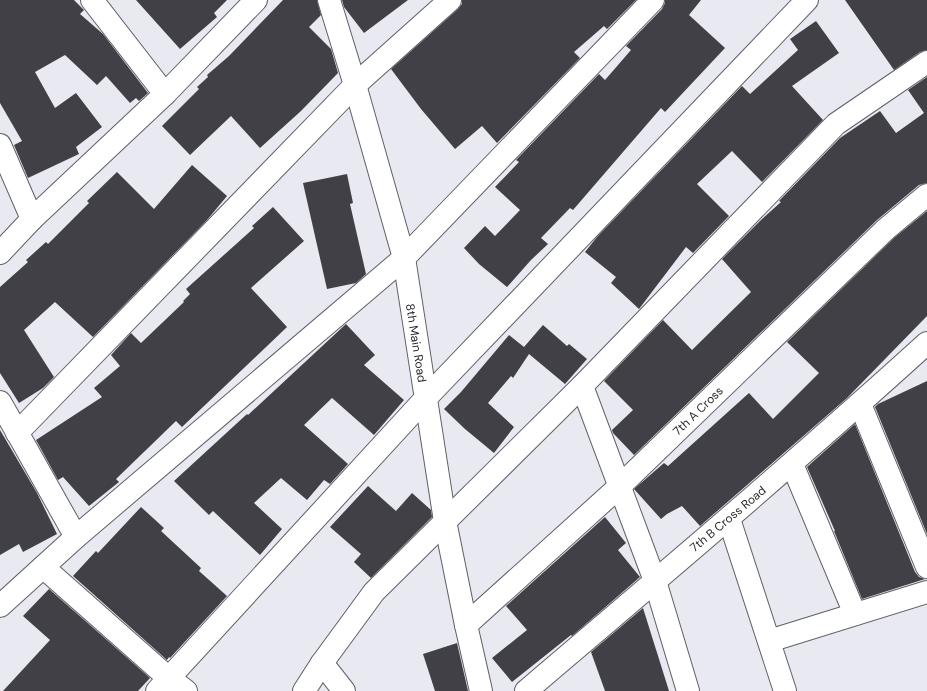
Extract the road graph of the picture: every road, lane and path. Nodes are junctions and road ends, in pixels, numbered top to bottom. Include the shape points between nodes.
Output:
1 (92, 0) edge
2 (256, 0) edge
3 (329, 0) edge
4 (450, 0) edge
5 (653, 0) edge
6 (807, 0) edge
7 (927, 62) edge
8 (355, 85) junction
9 (165, 94) junction
10 (0, 145) edge
11 (927, 195) edge
12 (32, 218) junction
13 (0, 253) edge
14 (404, 258) junction
15 (927, 343) edge
16 (582, 386) junction
17 (425, 399) junction
18 (0, 402) edge
19 (860, 404) junction
20 (17, 433) junction
21 (792, 464) junction
22 (620, 486) junction
23 (728, 520) junction
24 (445, 521) junction
25 (76, 537) junction
26 (43, 567) junction
27 (927, 567) edge
28 (655, 581) junction
29 (927, 592) edge
30 (0, 606) edge
31 (854, 614) junction
32 (466, 625) junction
33 (769, 641) junction
34 (322, 663) junction
35 (163, 684) edge
36 (186, 691) edge
37 (304, 691) edge
38 (344, 691) edge
39 (481, 691) edge
40 (526, 691) edge
41 (688, 691) edge
42 (785, 691) edge

1 - 9 street
2 - 9 street
3 - 8 street, 8th Main Road
4 - 8 street
5 - 14 street
6 - 17 street
7 - 16 street via 836,124
8 - 14 street, 8th Main Road
8 - 20 street
9 - 12 street
10 - 12 street
11 - 22 street, 7th A Cross via 886,228
12 - 13 street
14 - 17 street, 8th Main Road
14 - 25 street
15 - 19 street, 7th B Cross Road
16 - 22 street
16 - 24 street
17 - 24 street, 8th Main Road
17 - 35 street
18 - 20 street
19 - 21 street, 7th B Cross Road
19 - 27 street
20 - 25 street
21 - 23 street, 7th B Cross Road
21 - 31 street
22 - 28 street
22 - 32 street, 7th A Cross
23 - 28 street, 7th B Cross Road
23 - 33 street
24 - 32 street, 8th Main Road
24 - 34 street via 374,592
25 - 26 street
26 - 30 street
26 - 35 street
28 - 40 street, 7th B Cross Road
28 - 41 street
29 - 31 street
31 - 33 street
32 - 39 street, 8th Main Road
33 - 42 street
34 - 37 street
34 - 38 street
35 - 36 street

